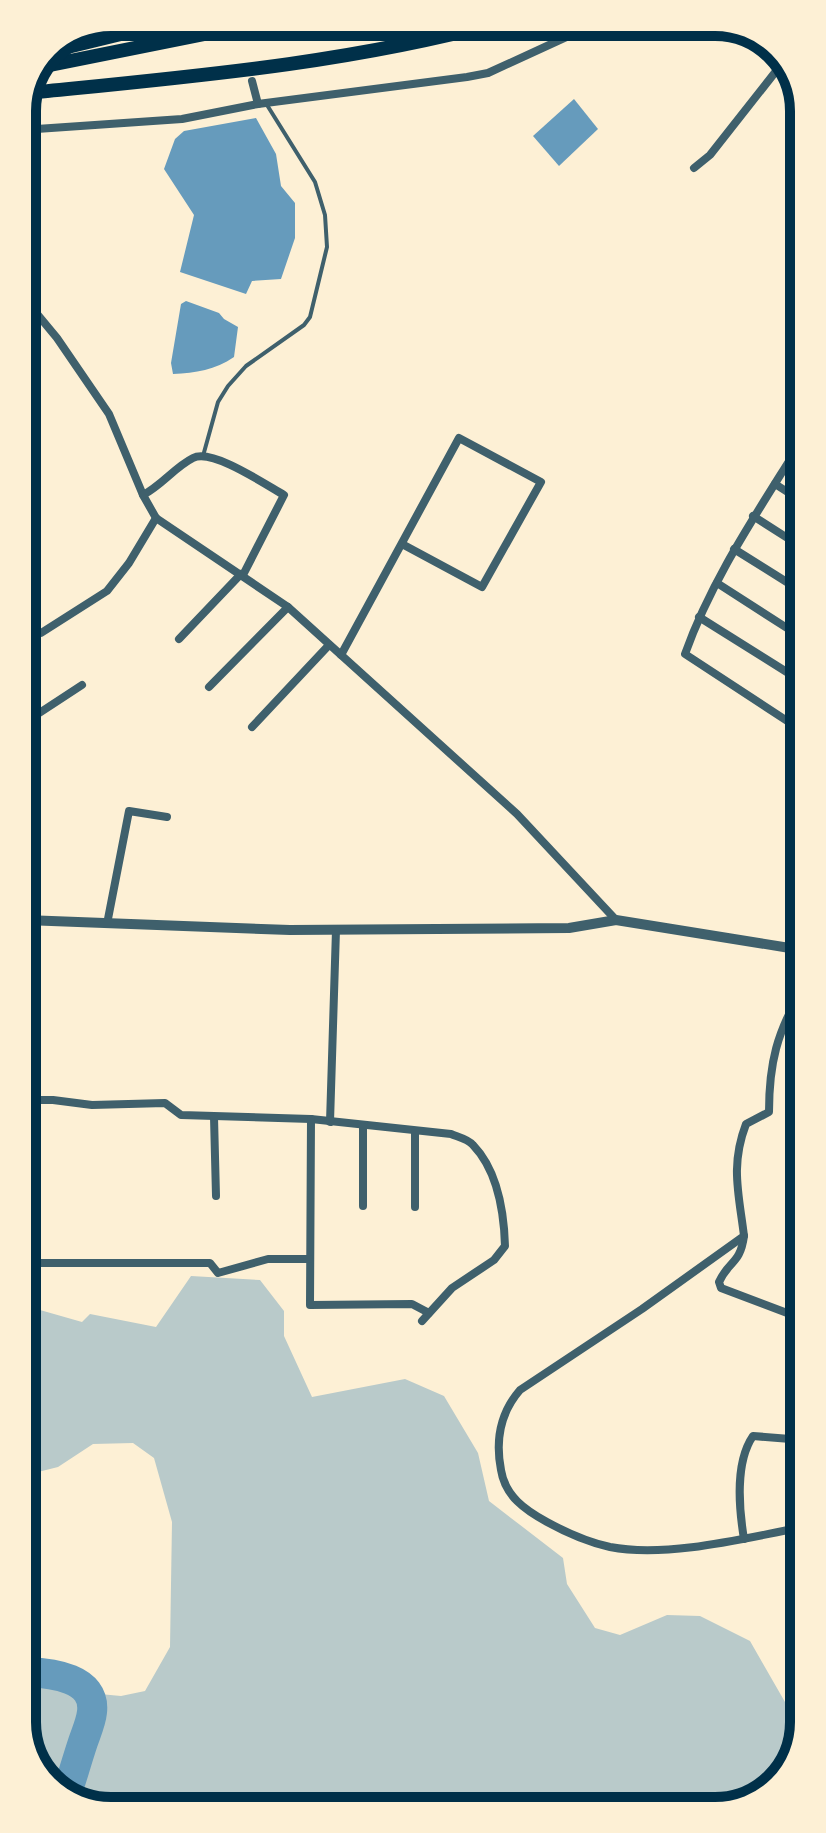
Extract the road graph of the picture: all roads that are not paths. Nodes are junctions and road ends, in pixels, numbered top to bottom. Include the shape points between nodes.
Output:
1 (113, 36) edge
2 (194, 36) edge
3 (434, 36) edge
4 (569, 36) edge
5 (79, 44) edge
6 (53, 64) edge
7 (777, 70) edge
8 (252, 81) dead end
9 (39, 92) edge
10 (262, 104) junction
11 (36, 129) edge
12 (694, 168) dead end
13 (36, 313) edge
14 (203, 456) junction
15 (790, 460) edge
16 (775, 484) junction
17 (790, 494) edge
18 (143, 495) junction
19 (753, 516) junction
20 (156, 518) junction
21 (790, 540) edge
22 (402, 544) junction
23 (734, 549) junction
24 (242, 575) junction
25 (717, 583) junction
26 (790, 584) edge
27 (288, 607) junction
28 (699, 617) junction
29 (790, 630) edge
30 (36, 633) edge
31 (179, 639) dead end
32 (329, 645) junction
33 (341, 655) junction
34 (790, 674) edge
35 (82, 685) dead end
36 (209, 687) dead end
37 (36, 715) edge
38 (790, 723) edge
39 (252, 727) dead end
40 (167, 817) dead end
41 (616, 920) junction
42 (36, 921) edge
43 (107, 924) junction
44 (336, 930) junction
45 (790, 948) edge
46 (790, 1010) edge
47 (36, 1100) edge
48 (214, 1117) junction
49 (311, 1119) junction
50 (330, 1122) junction
51 (363, 1127) junction
52 (415, 1131) junction
53 (216, 1196) dead end
54 (363, 1206) dead end
55 (415, 1207) dead end
56 (744, 1236) junction
57 (309, 1259) junction
58 (36, 1263) edge
59 (429, 1313) junction
60 (790, 1314) edge
61 (422, 1321) dead end
62 (790, 1439) edge
63 (790, 1530) edge
64 (744, 1539) junction

1 - 5 highway
2 - 6 highway
3 - 9 highway via 251,70
4 - 10 street via 488,73
7 - 12 street
8 - 10 street
10 - 11 street via 182,119
10 - 14 lane via 319,189 327,247 310,317 228,386 218,402
13 - 18 street via 109,414
14 - 18 street via 194,457
14 - 24 street via 284,495
15 - 16 street
16 - 17 street
16 - 19 street
18 - 20 street
19 - 21 street
19 - 23 street
20 - 24 street
20 - 30 street via 107,591
22 - 22 street via 459,438 541,482 482,587
22 - 33 street
23 - 25 street
23 - 26 street
24 - 27 street
24 - 31 street
25 - 28 street
25 - 29 street
27 - 32 street
27 - 36 street
28 - 34 street
28 - 38 street via 685,654
32 - 33 street
32 - 39 street
33 - 41 street via 517,814
35 - 37 street
40 - 43 street via 129,811
41 - 44 street via 569,928
41 - 45 street
42 - 43 street
43 - 44 street
44 - 50 street
46 - 56 street via 769,1076 769,1112 746,1124 737,1147
47 - 48 street via 165,1103 181,1115
48 - 49 street
48 - 53 street
49 - 50 street
49 - 57 street
50 - 51 street
51 - 52 street
51 - 54 street
52 - 55 street
52 - 59 street via 451,1134 473,1144 501,1197 505,1237 504,1250 465,1277
56 - 60 street via 741,1255 721,1277 721,1288
56 - 64 street via 520,1390 500,1425 499,1451 510,1495 535,1515 587,1541 651,1550
57 - 58 street via 268,1259 218,1273 210,1263
57 - 59 street via 310,1305 412,1304
59 - 61 street
62 - 64 street via 753,1436 749,1441 740,1479
63 - 64 street

